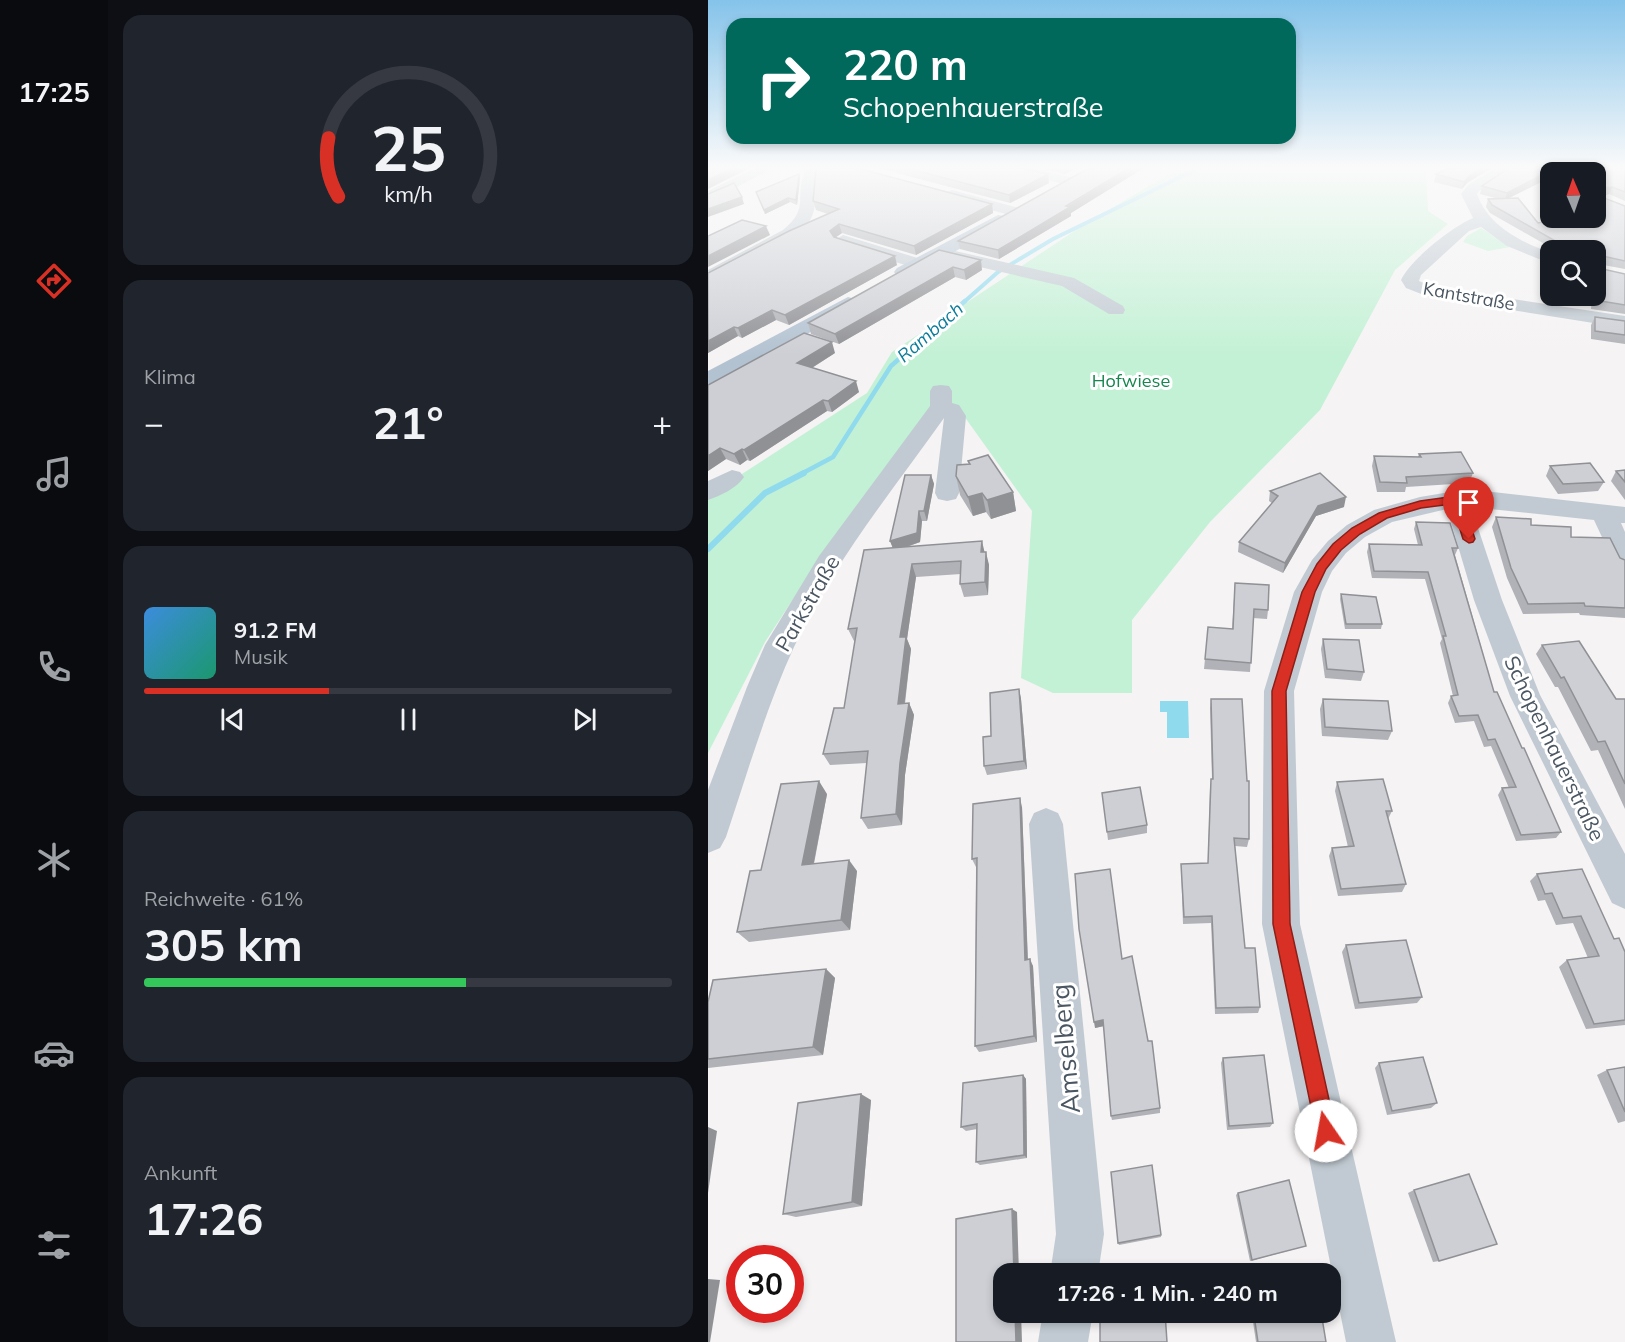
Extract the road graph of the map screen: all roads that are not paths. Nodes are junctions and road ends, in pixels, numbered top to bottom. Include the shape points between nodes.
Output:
1 (792, 231) edge
2 (978, 231) edge
3 (1460, 231) edge
4 (1496, 231) edge
5 (843, 240) edge
6 (939, 252) junction
7 (1540, 254) edge
8 (918, 264) junction
9 (708, 277) edge
10 (883, 283) edge
11 (864, 294) edge
12 (1116, 310) dead end
13 (1625, 322) edge
14 (708, 380) edge
15 (732, 477) dead end
16 (708, 492) edge
17 (947, 493) dead end
18 (1456, 499) junction
19 (1615, 514) edge
20 (1625, 561) edge
21 (1046, 824) dead end
22 (708, 837) edge
23 (1625, 891) edge
24 (1076, 1263) edge
25 (1066, 1323) edge
26 (1063, 1342) edge
27 (1371, 1342) edge

1 - 9 street
2 - 6 main road
3 - 13 street, Kantstraße via 1413,273 1412,284 1430,292
4 - 7 street
5 - 8 street
6 - 8 main road
6 - 12 street via 1068,282
8 - 10 main road
11 - 14 main road
15 - 16 street
17 - 22 street, Parkstraße via 956,416 941,398 879,496 828,563 780,645
18 - 19 street
18 - 23 street, Schopenhauerstraße via 1488,600 1525,696
18 - 27 street via 1383,516 1337,547 1308,592 1279,691 1281,924
19 - 20 street
21 - 24 street, Amselberg via 1080,1234
25 - 26 street

